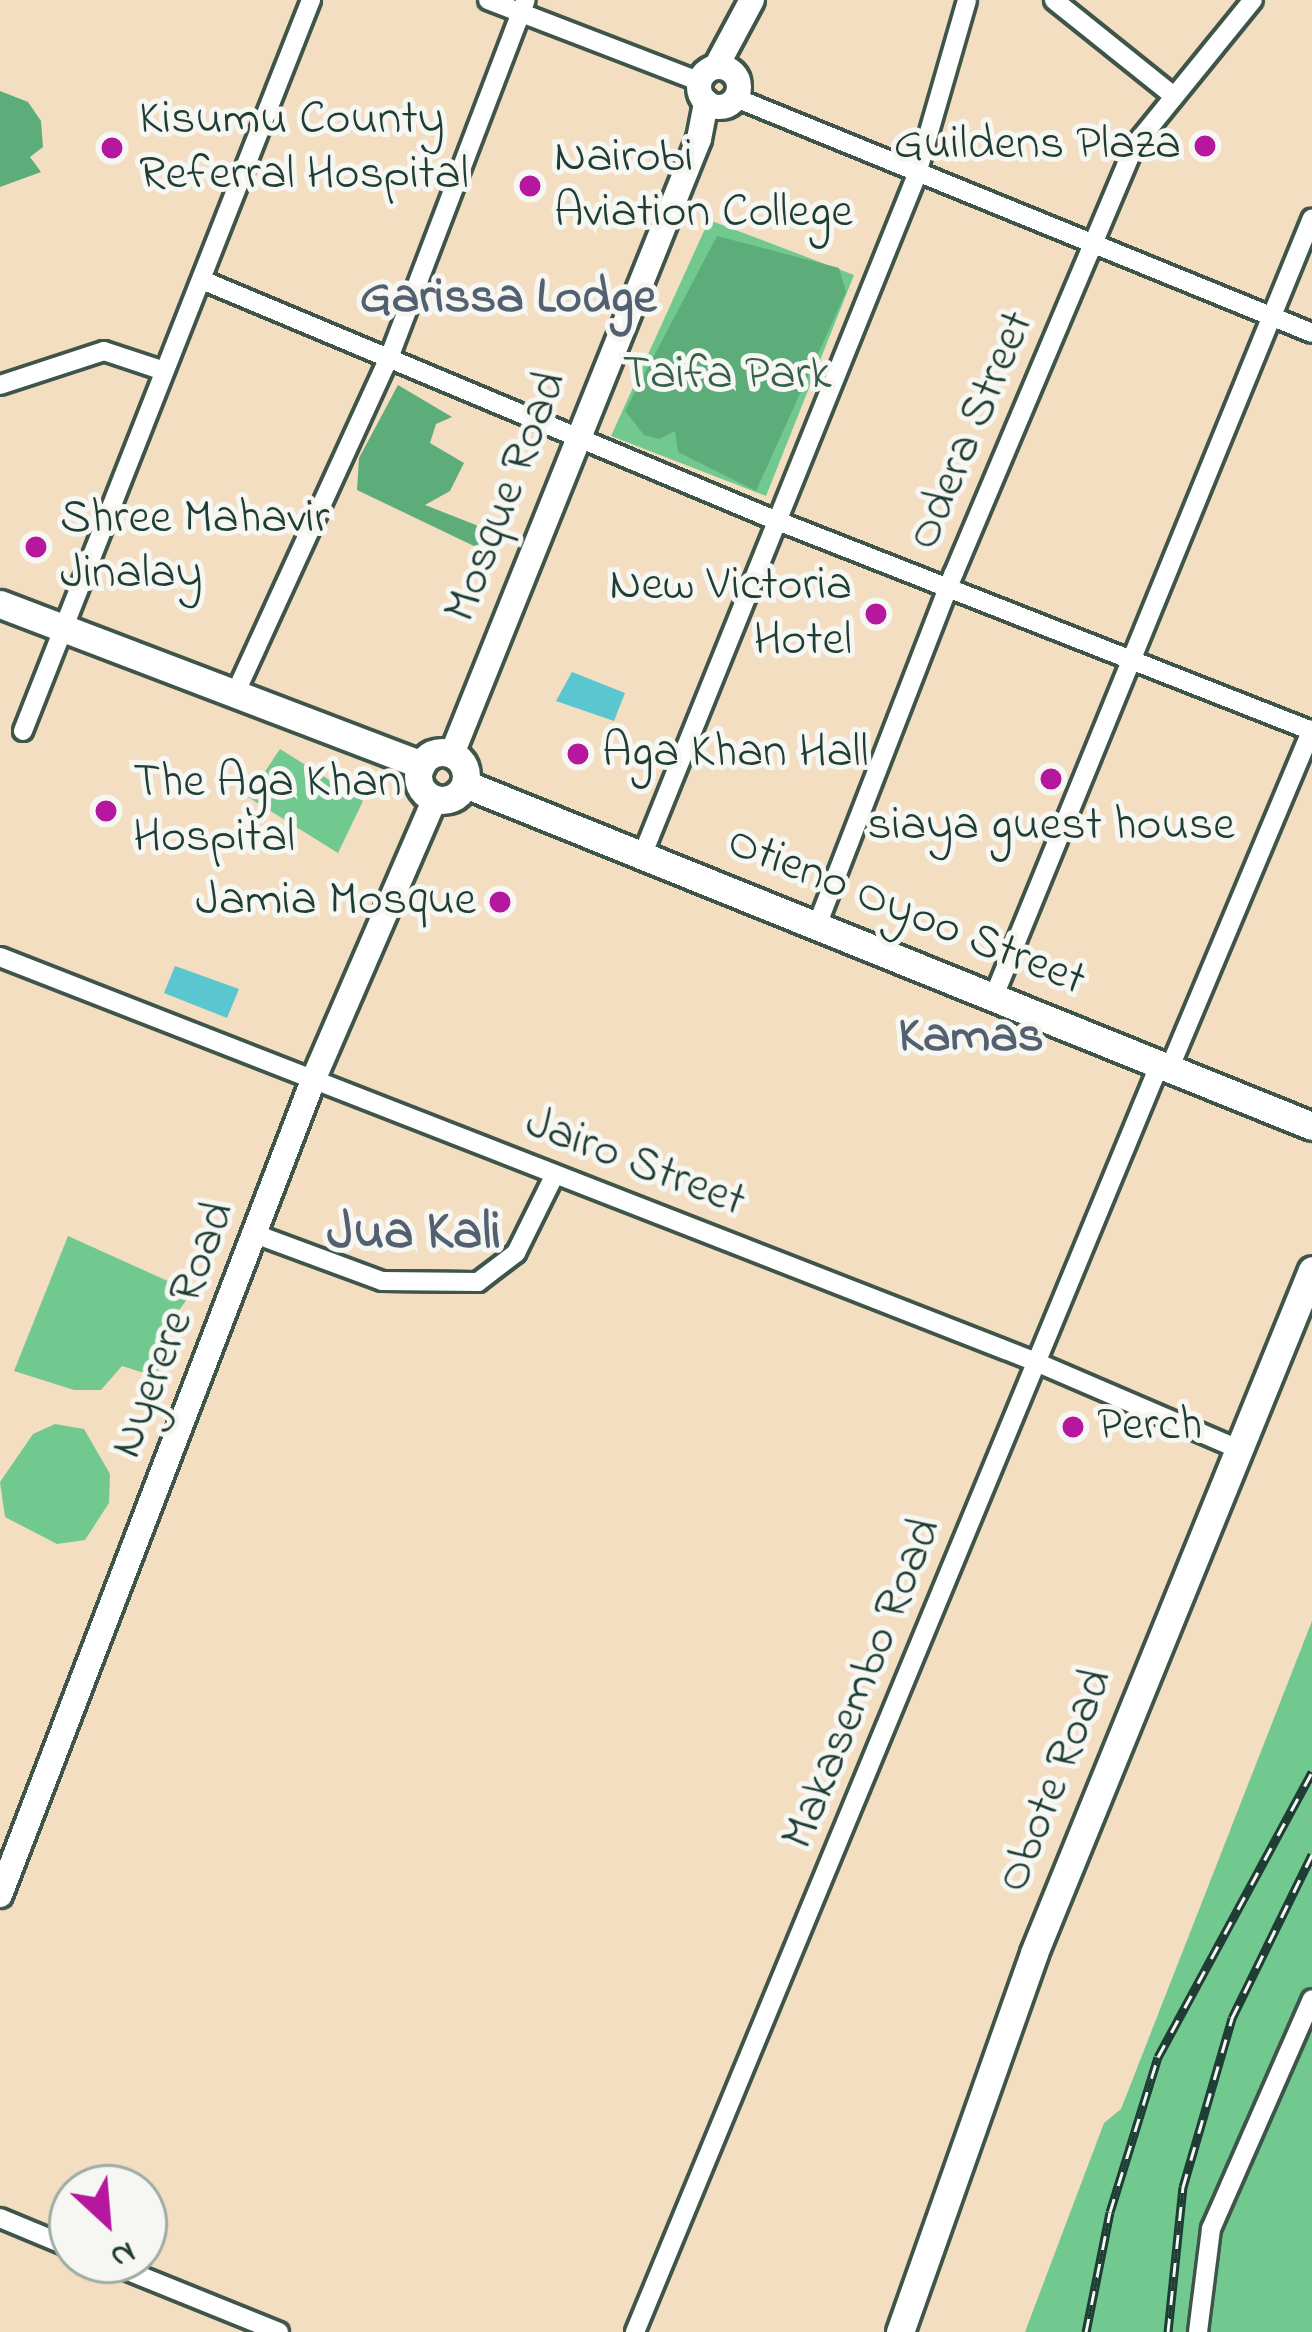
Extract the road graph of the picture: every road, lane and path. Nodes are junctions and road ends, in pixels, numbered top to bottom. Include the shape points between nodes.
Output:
1 (311, 0) edge
2 (488, 0) edge
3 (752, 0) edge
4 (967, 0) edge
5 (1054, 0) edge
6 (1253, 0) edge
7 (523, 7) edge
8 (719, 88) junction
9 (1174, 96) junction
10 (916, 177) junction
11 (1312, 218) edge
12 (1094, 246) junction
13 (202, 280) junction
14 (1267, 314) junction
15 (1312, 333) edge
16 (389, 358) junction
17 (164, 371) junction
18 (0, 386) edge
19 (574, 437) junction
20 (779, 520) junction
21 (950, 584) junction
22 (0, 604) edge
23 (58, 627) junction
24 (1132, 658) junction
25 (235, 694) junction
26 (23, 731) dead end
27 (1312, 731) edge
28 (452, 754) junction
29 (421, 765) junction
30 (465, 784) junction
31 (435, 799) junction
32 (642, 856) junction
33 (818, 923) junction
34 (0, 957) edge
35 (994, 996) junction
36 (1165, 1065) junction
37 (314, 1078) junction
38 (1312, 1126) edge
39 (554, 1176) junction
40 (255, 1234) junction
41 (1312, 1270) edge
42 (1036, 1361) junction
43 (1238, 1449) junction
44 (0, 1895) edge
45 (1312, 1999) edge
46 (0, 2218) edge
47 (48, 2238) edge
48 (160, 2284) edge
49 (279, 2332) edge
50 (635, 2332) edge
51 (900, 2332) edge
52 (1198, 2332) edge

1 - 13 street
2 - 7 street
3 - 8 main road, Mosque Road
4 - 10 street
5 - 9 street
6 - 9 street, Odera Street
7 - 8 street
7 - 16 street
8 - 10 street
8 - 19 main road, Mosque Road
9 - 12 street, Odera Street via 1135,145
10 - 12 street
10 - 20 street
11 - 14 street
12 - 14 street
12 - 21 street, Odera Street
13 - 16 street
13 - 17 street
14 - 15 street
14 - 24 street
16 - 19 street
16 - 25 street
17 - 18 street via 104,351
17 - 23 street
19 - 20 street
19 - 28 main road, Mosque Road
20 - 21 street
20 - 32 street
21 - 24 street
21 - 33 street, Odera Street
22 - 23 highway
23 - 25 highway
23 - 26 street
24 - 27 street
24 - 35 street
25 - 29 highway
27 - 36 street, Makasembo Road
28 - 29 highway via 434,753
28 - 30 highway via 464,766
29 - 31 highway via 418,781
30 - 31 highway via 453,797
30 - 32 highway, Otieno Oyoo Street
31 - 37 main road, Nyerere Road
32 - 33 highway, Otieno Oyoo Street
33 - 35 highway, Otieno Oyoo Street
34 - 37 street, Jairo Street
35 - 36 highway, Otieno Oyoo Street
36 - 38 highway, Otieno Oyoo Street
36 - 42 street, Makasembo Road
37 - 39 street, Jairo Street
37 - 40 main road, Nyerere Road
39 - 40 street via 516,1253 500,1271 464,1285 382,1281
39 - 42 street, Jairo Street
40 - 44 main road, Nyerere Road
41 - 43 highway, Obote Road
42 - 43 street, Jairo Street
42 - 50 street, Makasembo Road
43 - 51 highway, Obote Road via 1034,1953
45 - 52 street via 1218,2208
46 - 47 street
48 - 49 street

